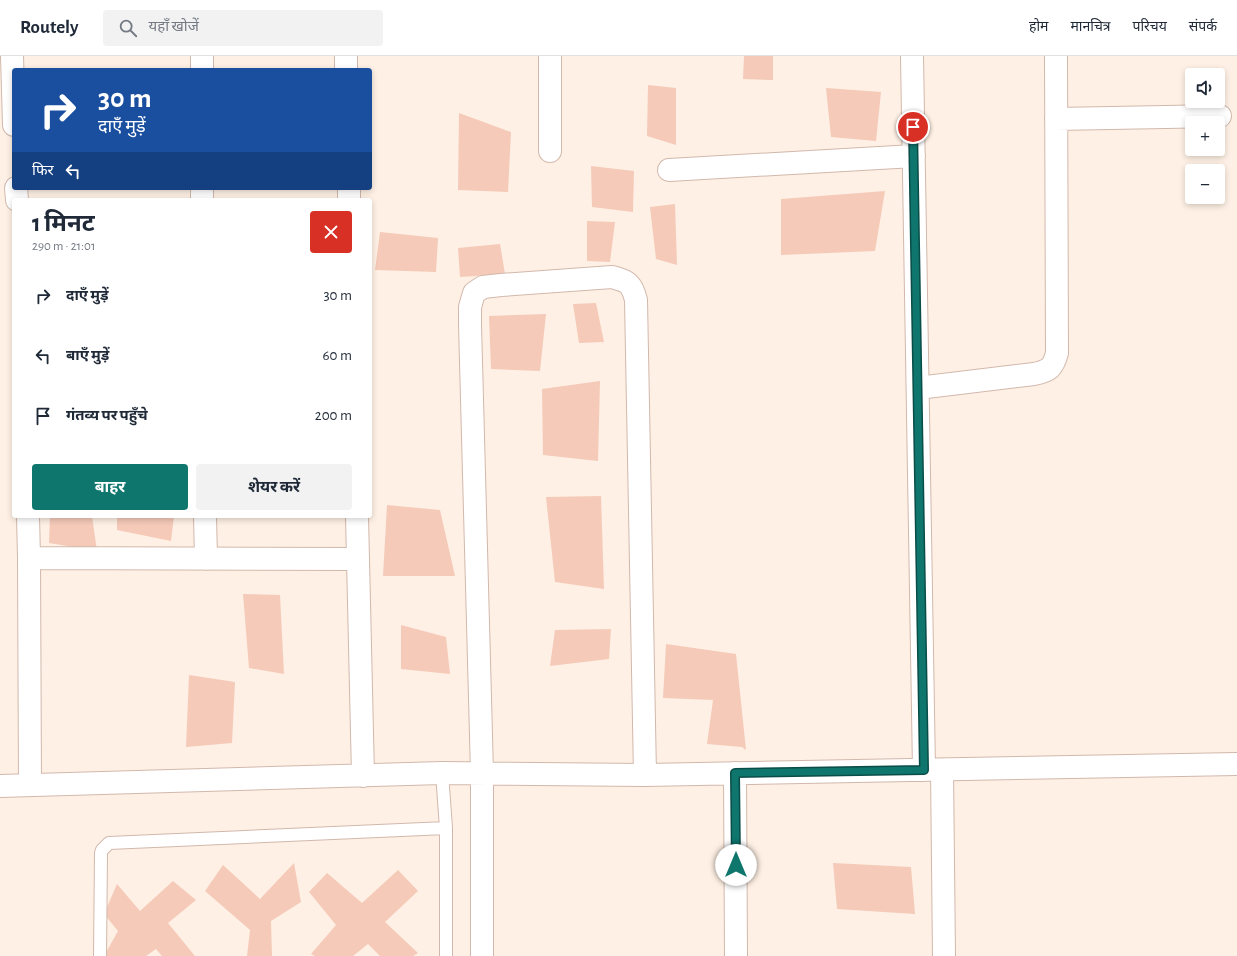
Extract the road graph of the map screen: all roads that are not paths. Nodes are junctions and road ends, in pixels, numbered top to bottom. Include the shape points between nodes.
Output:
1 (12, 56) edge
2 (202, 56) edge
3 (346, 56) edge
4 (550, 56) edge
5 (912, 56) edge
6 (1056, 56) edge
7 (12, 68) edge
8 (202, 68) edge
9 (346, 68) edge
10 (1185, 117) edge
11 (1056, 119) junction
12 (550, 151) dead end
13 (914, 156) junction
14 (669, 170) dead end
15 (918, 388) junction
16 (28, 518) edge
17 (205, 518) edge
18 (357, 518) edge
19 (29, 558) junction
20 (206, 558) junction
21 (358, 559) junction
22 (1237, 764) edge
23 (933, 770) junction
24 (442, 773) junction
25 (735, 773) junction
26 (482, 774) junction
27 (645, 775) junction
28 (362, 776) junction
29 (30, 785) junction
30 (0, 786) edge
31 (446, 828) junction
32 (100, 956) edge
33 (446, 956) edge
34 (482, 956) edge
35 (736, 956) edge
36 (944, 956) edge

1 - 7 street
2 - 8 street
3 - 9 street
4 - 12 street
5 - 13 street
6 - 11 street
10 - 11 street
11 - 15 street via 1055,362 1046,371 1034,374
13 - 14 street
13 - 15 street
15 - 23 street
16 - 19 street
17 - 20 street
18 - 21 street
19 - 20 street
19 - 29 street
20 - 21 street
21 - 28 street
22 - 23 street
23 - 25 street
23 - 36 street
24 - 26 street
24 - 28 street
24 - 31 lane
25 - 27 street
25 - 35 street
26 - 27 street
26 - 27 street via 470,324 472,300 474,293 484,287 612,277 629,284 634,290 636,300
26 - 34 street
28 - 29 street
29 - 30 street
31 - 32 lane via 110,843 101,854
31 - 33 lane

